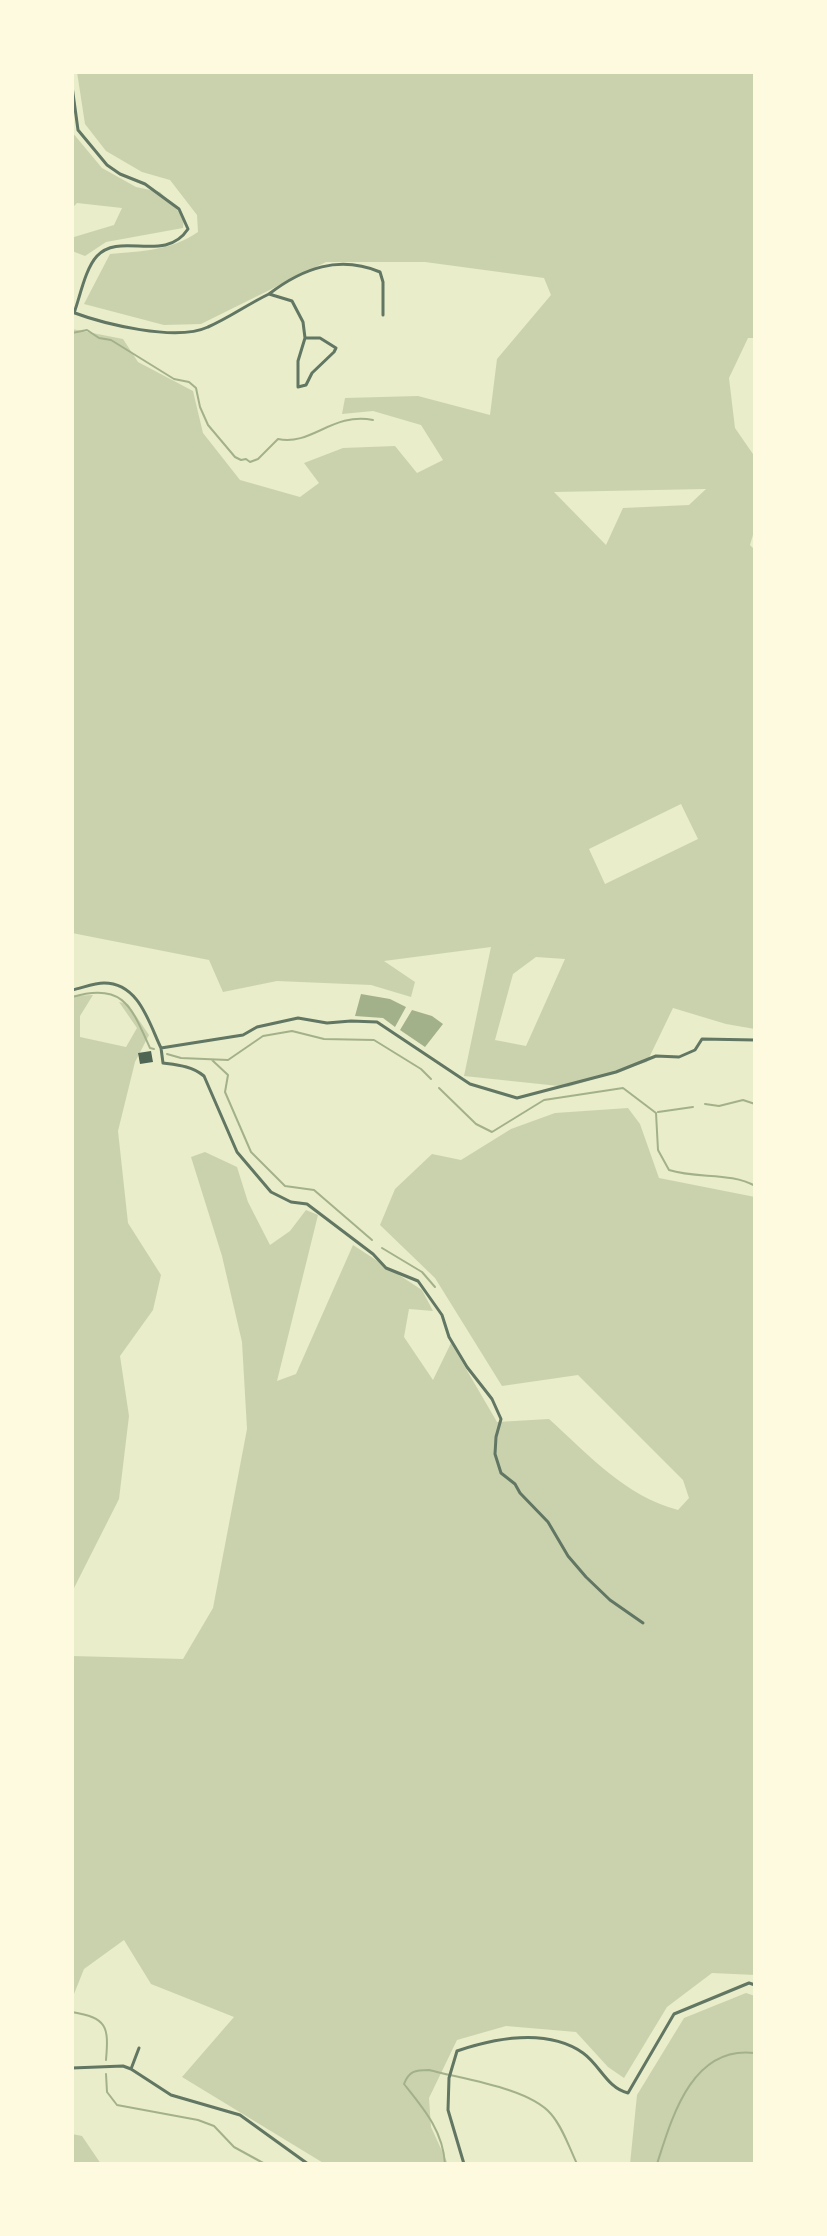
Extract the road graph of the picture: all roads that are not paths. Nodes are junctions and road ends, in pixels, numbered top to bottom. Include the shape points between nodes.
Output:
1 (72, 86) edge
2 (269, 294) junction
3 (73, 313) edge
4 (383, 315) dead end
5 (305, 338) junction
6 (72, 990) edge
7 (755, 1040) edge
8 (161, 1048) junction
9 (643, 1623) dead end
10 (755, 1985) edge
11 (139, 2048) dead end
12 (72, 2068) edge
13 (131, 2069) junction
14 (308, 2164) edge
15 (464, 2164) edge

1 - 3 street via 78,130 107,165 179,209 188,229 165,245 106,248 95,257
2 - 3 street via 206,329 172,334
2 - 4 street via 325,266 363,265 380,272
2 - 5 street via 292,301
5 - 5 street via 298,361 298,387 306,385 336,348 320,338
6 - 8 street via 103,983 120,987 143,1008
7 - 8 street via 702,1039 695,1050 679,1057 656,1056 517,1098 470,1084 377,1022 298,1018 243,1035
8 - 9 street via 163,1063 204,1076 237,1152 271,1192 307,1204 386,1268 418,1281 501,1419 495,1454 501,1473 548,1522 586,1577
10 - 15 street via 674,2014 628,2093 618,2090 583,2053 545,2036 457,2051 448,2110
11 - 13 street
12 - 13 street
13 - 14 street via 171,2095 240,2115

